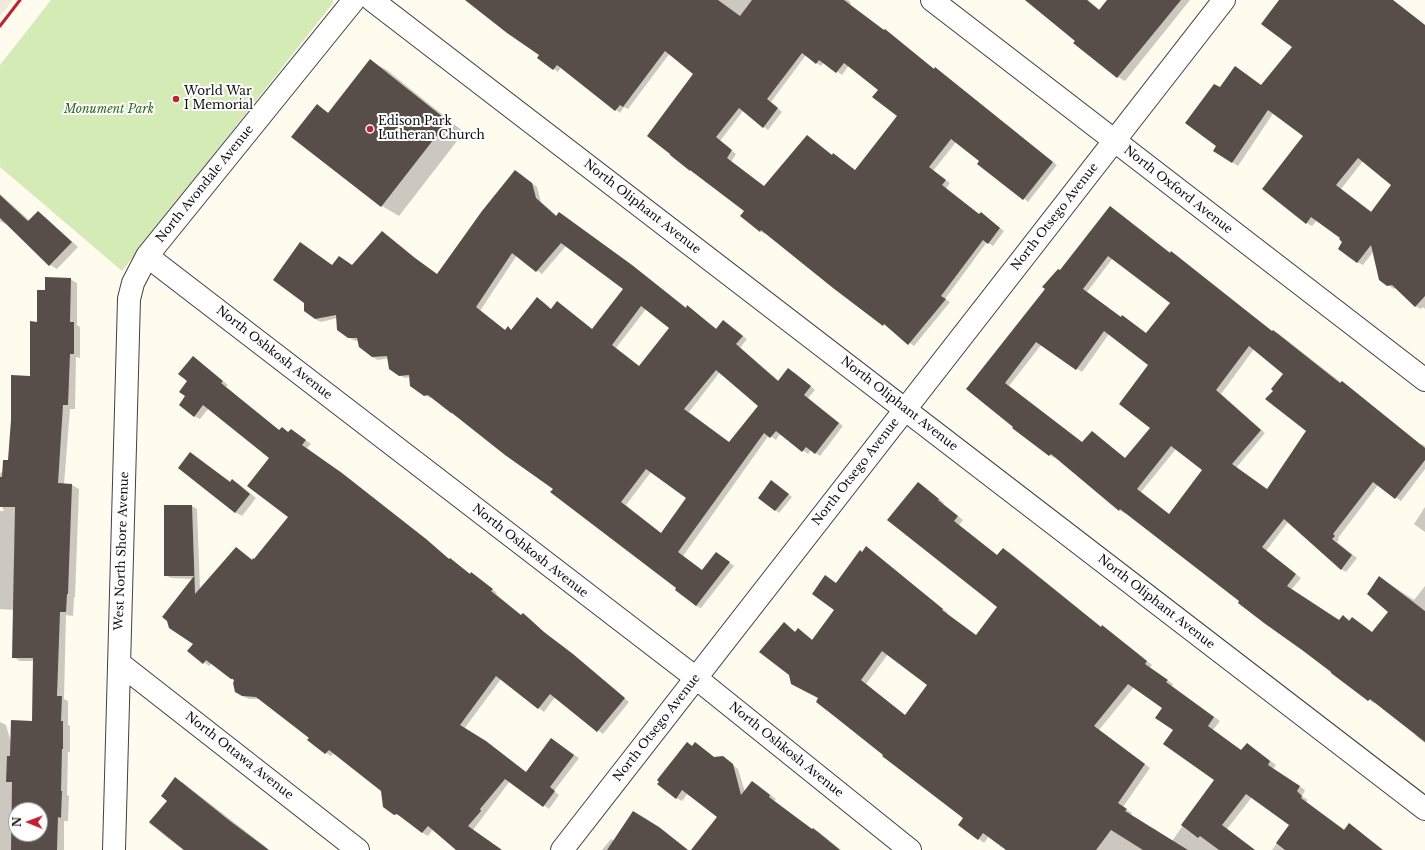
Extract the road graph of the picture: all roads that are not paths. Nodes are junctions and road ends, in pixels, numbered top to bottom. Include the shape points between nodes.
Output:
1 (354, 0) edge
2 (372, 0) edge
3 (932, 0) edge
4 (1224, 0) edge
5 (1114, 141) junction
6 (147, 256) junction
7 (1425, 380) edge
8 (905, 409) junction
9 (119, 663) junction
10 (696, 678) junction
11 (1425, 809) edge
12 (114, 850) edge
13 (358, 850) edge
14 (562, 850) edge
15 (910, 850) edge

1 - 6 street, North Avondale Avenue
2 - 8 street, North Oliphant Avenue
3 - 5 street, North Oxford Avenue
4 - 5 street, North Otsego Avenue
5 - 7 street, North Oxford Avenue
5 - 8 street, North Otsego Avenue
6 - 9 street, West North Shore Avenue via 133,283 129,299
6 - 10 street, North Oshkosh Avenue
8 - 10 street, North Otsego Avenue
8 - 11 street, North Oliphant Avenue
9 - 12 street, West North Shore Avenue
9 - 13 street, North Ottawa Avenue
10 - 14 street, North Otsego Avenue
10 - 15 street, North Oshkosh Avenue

